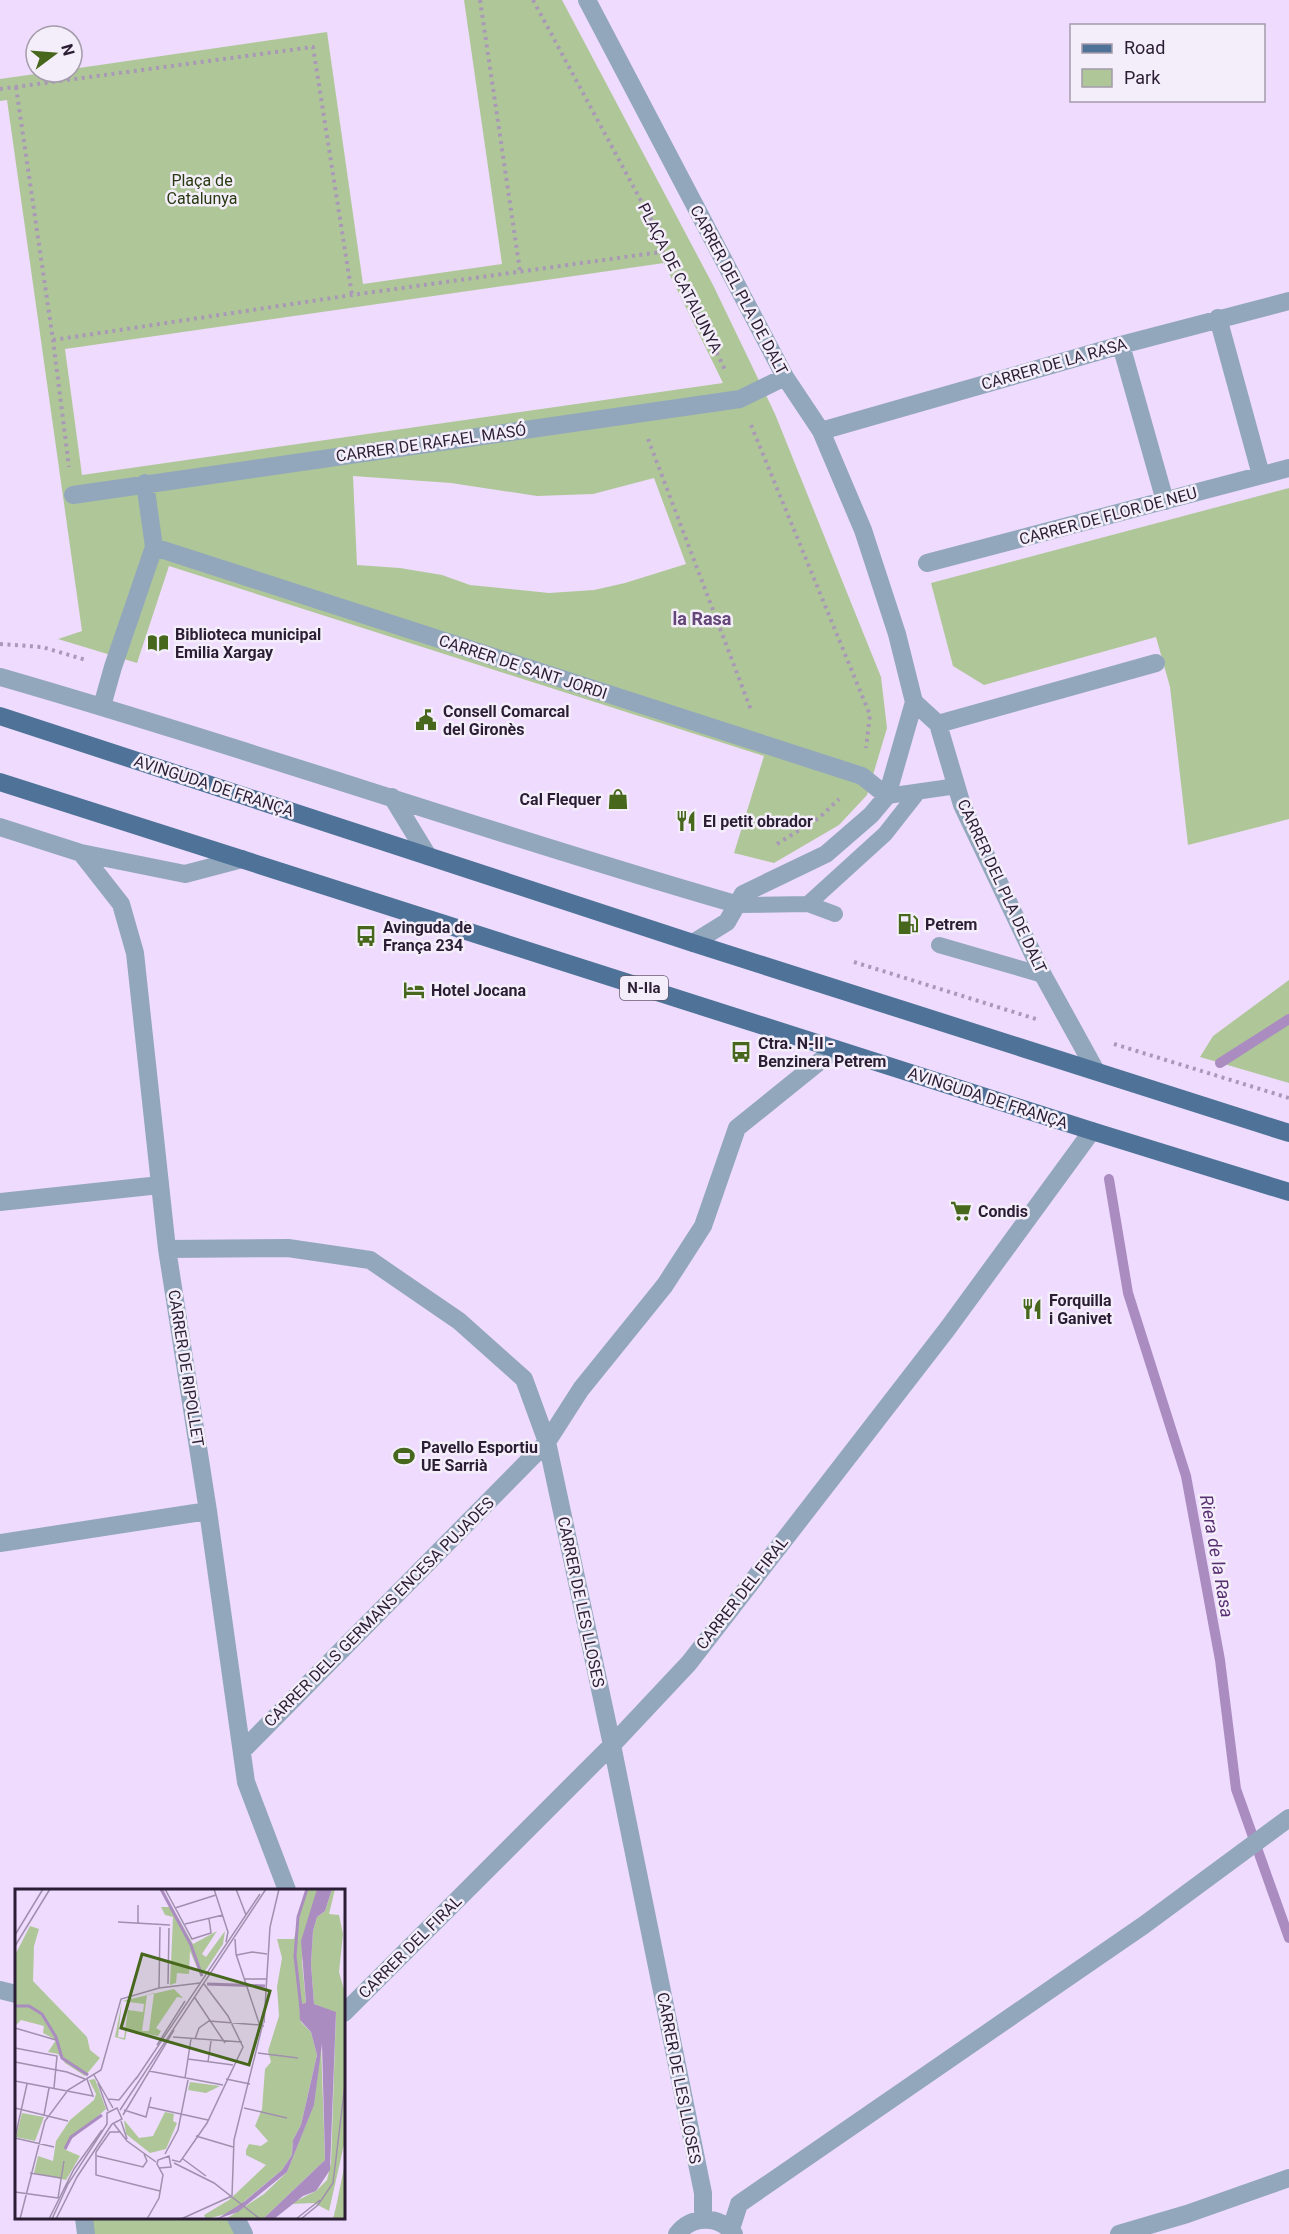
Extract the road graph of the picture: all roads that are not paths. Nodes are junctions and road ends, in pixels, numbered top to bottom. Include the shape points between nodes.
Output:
1 (587, 0) edge
2 (1289, 301) edge
3 (1218, 318) junction
4 (1121, 345) junction
5 (785, 378) junction
6 (820, 430) junction
7 (1289, 468) edge
8 (1261, 475) junction
9 (145, 483) junction
10 (73, 495) road end
11 (1166, 501) junction
12 (154, 547) junction
13 (927, 563) dead end
14 (1156, 663) dead end
15 (0, 677) edge
16 (914, 702) junction
17 (102, 706) junction
18 (0, 716) edge
19 (938, 724) junction
20 (0, 782) edge
21 (957, 786) junction
22 (918, 792) junction
23 (887, 796) junction
24 (392, 797) junction
25 (0, 827) edge
26 (81, 853) junction
27 (428, 856) junction
28 (242, 859) junction
29 (808, 903) junction
30 (739, 905) junction
31 (835, 914) dead end
32 (693, 942) junction
33 (939, 945) dead end
34 (1042, 975) junction
35 (835, 1049) junction
36 (1096, 1071) junction
37 (1092, 1131) junction
38 (1289, 1133) edge
39 (159, 1185) junction
40 (1289, 1192) edge
41 (0, 1202) edge
42 (167, 1249) junction
43 (548, 1442) junction
44 (208, 1511) junction
45 (0, 1543) edge
46 (612, 1746) junction
47 (242, 1751) junction
48 (1289, 1818) edge
49 (287, 1889) edge
50 (0, 1990) edge
51 (15, 1994) edge
52 (345, 2012) edge
53 (1289, 2178) edge
54 (84, 2219) edge
55 (237, 2219) edge
56 (704, 2219) junction
57 (733, 2232) edge
58 (86, 2234) edge
59 (244, 2234) edge
60 (677, 2234) edge
61 (1119, 2234) edge

1 - 5 street, CARRER DEL PLA DE DALT
2 - 3 street, CARRER DE LA RASA
3 - 4 street, CARRER DE LA RASA
3 - 8 street
4 - 6 street, CARRER DE LA RASA
4 - 11 street
5 - 6 street, CARRER DEL PLA DE DALT
5 - 9 street, CARRER DE RAFAEL MASÓ via 740,399
6 - 16 street, CARRER DEL PLA DE DALT via 863,531 897,634
7 - 8 street, CARRER DE FLOR DE NEU
8 - 11 street, CARRER DE FLOR DE NEU
9 - 10 street, CARRER DE RAFAEL MASÓ
9 - 12 street
11 - 13 street, CARRER DE FLOR DE NEU
12 - 17 street
12 - 23 street, CARRER DE SANT JORDI via 862,776
14 - 19 street
15 - 17 street
16 - 19 street
16 - 23 street
17 - 24 street
18 - 27 main road, AVINGUDA DE FRANÇA
19 - 21 street, CARRER DEL PLA DE DALT
20 - 28 main road, AVINGUDA DE FRANÇA / N-IIa
21 - 22 lane
21 - 34 street, CARRER DEL PLA DE DALT
22 - 23 lane
22 - 29 lane via 885,834
23 - 30 street via 826,854 743,894
24 - 27 street
24 - 30 street
25 - 26 street
26 - 28 street via 185,874
26 - 39 street, CARRER DE RIPOLLET via 121,904 135,953
27 - 32 main road, AVINGUDA DE FRANÇA
28 - 35 main road, AVINGUDA DE FRANÇA / N-IIa
29 - 30 lane
29 - 31 lane
30 - 32 street via 727,922
32 - 36 main road, AVINGUDA DE FRANÇA
33 - 34 lane
34 - 36 street, CARRER DEL PLA DE DALT
35 - 37 main road, AVINGUDA DE FRANÇA / N-IIa
35 - 43 street, CARRER DELS GERMANS ENCESA PUJADES via 737,1128 703,1226 665,1285 581,1389
36 - 38 main road, AVINGUDA DE FRANÇA
37 - 40 main road, AVINGUDA DE FRANÇA / N-IIa
37 - 46 street, CARRER DEL FIRAL via 948,1328 689,1663
39 - 41 street
39 - 42 street, CARRER DE RIPOLLET
42 - 43 street, CARRER DE LES LLOSES via 288,1248 370,1260 459,1321 524,1379
42 - 44 street, CARRER DE RIPOLLET
43 - 46 street, CARRER DE LES LLOSES
43 - 47 street, CARRER DELS GERMANS ENCESA PUJADES
44 - 45 street
44 - 47 street, CARRER DE RIPOLLET
46 - 52 street, CARRER DEL FIRAL
46 - 56 street, CARRER DE LES LLOSES via 703,2193
47 - 49 street, CARRER DE RIPOLLET via 246,1782
48 - 57 street via 1144,1925 740,2204
50 - 51 street
53 - 61 street
54 - 58 street
55 - 59 street
56 - 57 street
56 - 60 street via 692,2222

